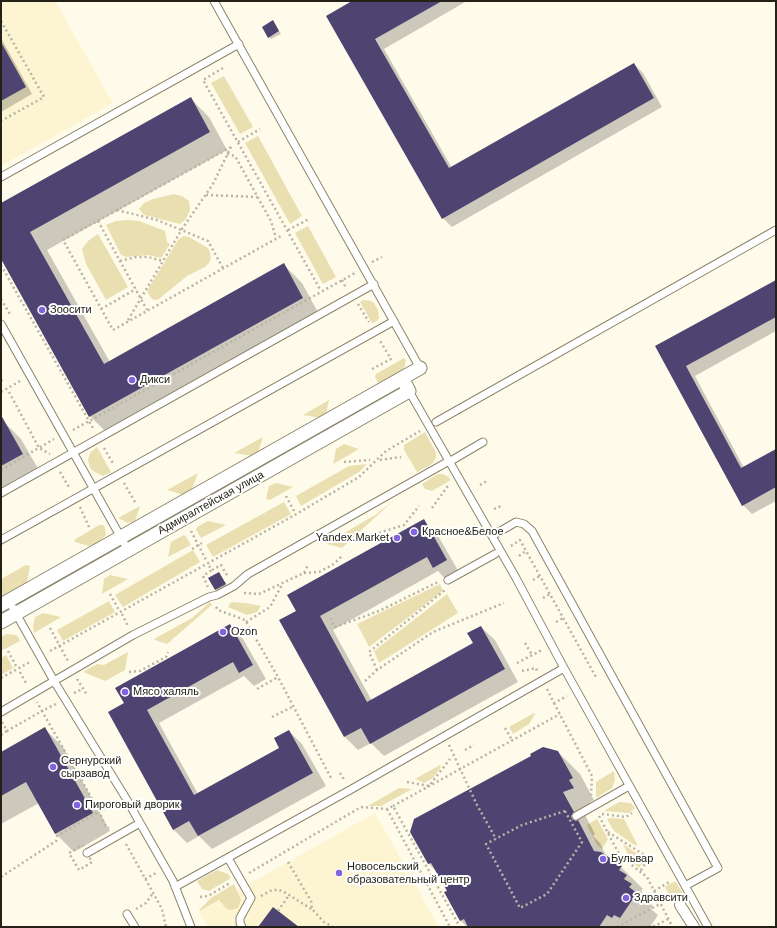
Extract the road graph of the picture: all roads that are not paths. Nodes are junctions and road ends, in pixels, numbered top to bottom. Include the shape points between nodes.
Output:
1 (214, 1) edge
2 (239, 44) junction
3 (1, 177) edge
4 (776, 230) edge
5 (374, 284) junction
6 (394, 320) junction
7 (1, 324) edge
8 (420, 368) joint
9 (402, 378) junction
10 (409, 391) junction
11 (436, 422) dead end
12 (483, 442) dead end
13 (73, 453) junction
14 (449, 461) junction
15 (93, 488) junction
16 (1, 493) edge
17 (492, 536) junction
18 (121, 537) junction
19 (1, 540) edge
20 (128, 550) junction
21 (495, 554) dead end
22 (448, 580) road end
23 (5, 603) edge
24 (16, 614) junction
25 (1, 622) edge
26 (564, 668) junction
27 (54, 681) junction
28 (1, 712) edge
29 (630, 786) junction
30 (576, 816) dead end
31 (140, 823) junction
32 (87, 853) dead end
33 (228, 858) junction
34 (175, 886) junction
35 (684, 886) junction
36 (682, 908) road end
37 (130, 912) road end
38 (135, 927) edge
39 (191, 927) edge
40 (242, 927) edge
41 (694, 927) edge
42 (708, 927) edge

1 - 2 lane
2 - 3 lane
2 - 5 lane
4 - 11 lane
5 - 6 lane
5 - 13 lane
6 - 8 lane
6 - 15 lane
7 - 13 lane
8 - 9 street, Адмиралтейская улица
9 - 10 street
9 - 18 street, Адмиралтейская улица
10 - 14 lane
10 - 20 street, Адмиралтейская улица
12 - 14 lane
13 - 15 lane
13 - 16 lane
14 - 17 lane
14 - 27 lane via 248,574 234,586 133,635
15 - 18 lane
15 - 19 lane
17 - 26 lane
17 - 35 lane via 516,522 524,524 532,531 614,678 718,868
18 - 20 lane
18 - 23 street, Адмиралтейская улица
20 - 24 street, Адмиралтейская улица
21 - 22 lane
23 - 24 lane
24 - 25 street, Адмиралтейская улица
24 - 27 lane
26 - 29 lane
26 - 33 lane
27 - 28 lane
27 - 31 lane
29 - 30 lane
29 - 35 lane
31 - 32 lane
31 - 34 lane
33 - 34 lane
33 - 40 lane via 251,898 240,918
34 - 39 lane
35 - 42 lane
36 - 41 street
37 - 38 lane

